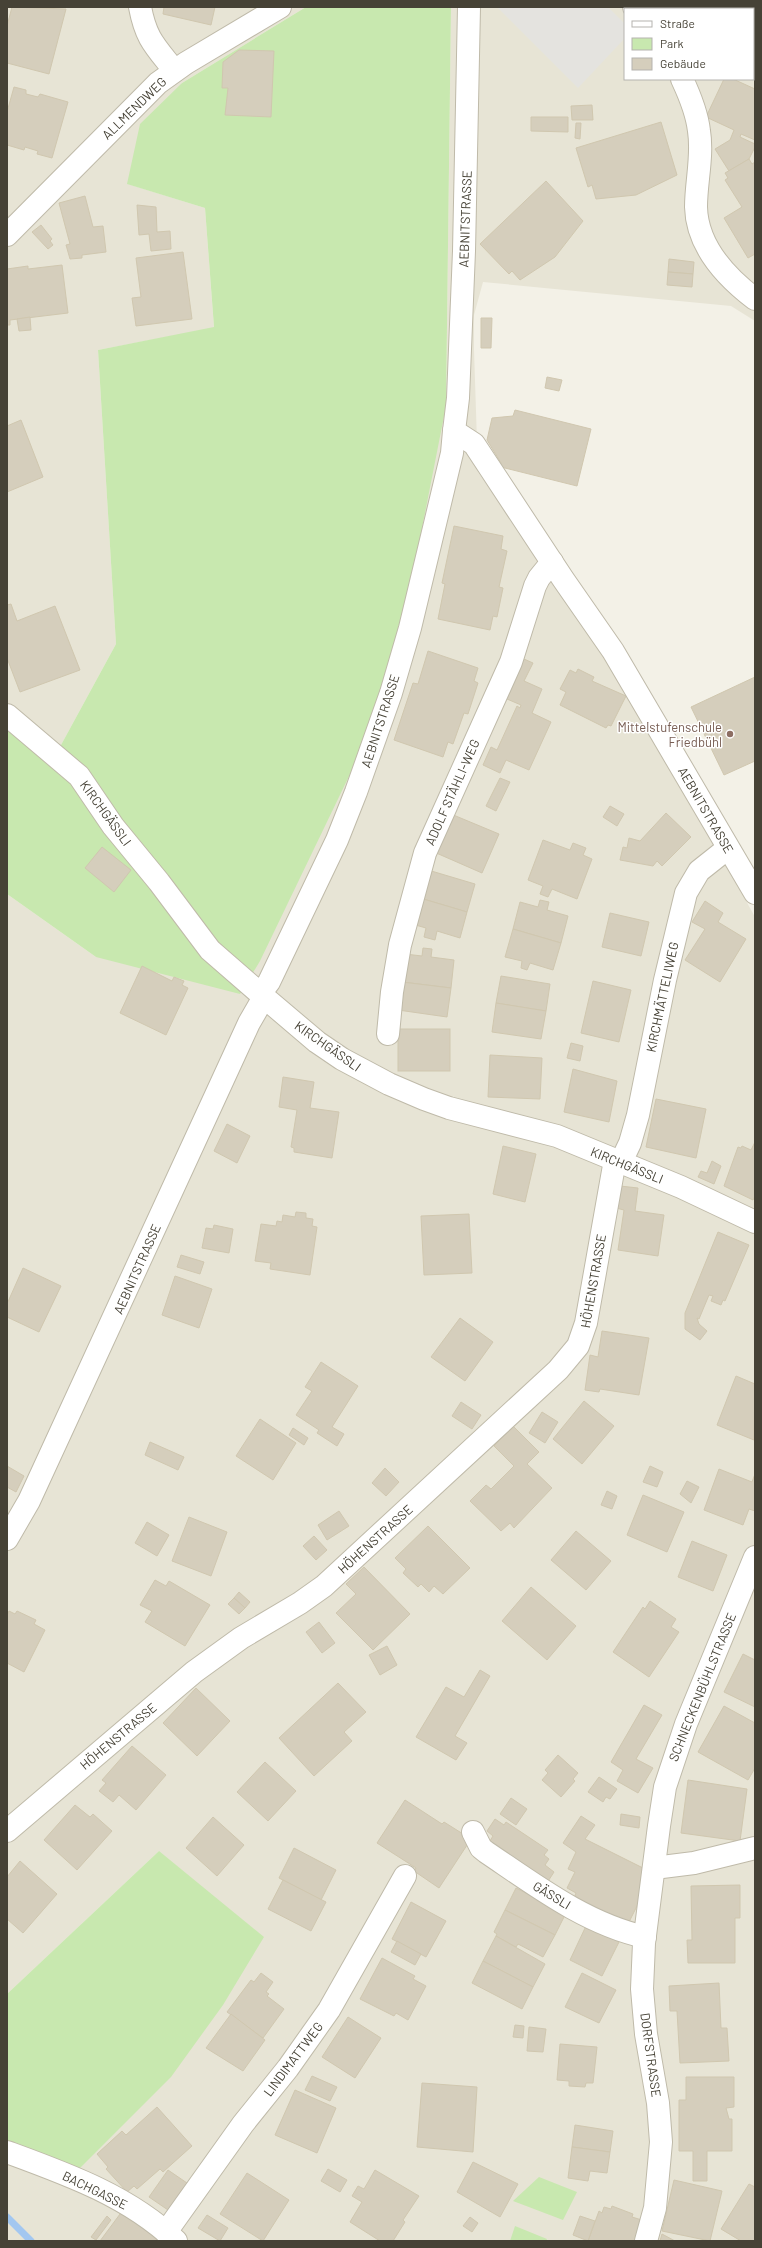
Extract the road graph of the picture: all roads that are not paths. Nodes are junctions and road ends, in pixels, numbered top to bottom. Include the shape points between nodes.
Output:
1 (140, 7) edge
2 (280, 7) edge
3 (469, 7) edge
4 (174, 70) junction
5 (682, 80) edge
6 (7, 235) edge
7 (755, 299) edge
8 (454, 431) junction
9 (552, 562) junction
10 (7, 715) edge
11 (728, 848) junction
12 (755, 893) edge
13 (262, 996) junction
14 (388, 1034) dead end
15 (618, 1161) junction
16 (755, 1222) edge
17 (9, 1530) edge
18 (755, 1557) edge
19 (7, 1832) edge
20 (473, 1832) dead end
21 (755, 1848) edge
22 (654, 1868) junction
23 (405, 1876) dead end
24 (645, 1937) junction
25 (7, 2152) edge
26 (171, 2237) edge
27 (646, 2241) edge

1 - 4 street via 149,38
2 - 4 street, ALLMENDWEG
3 - 8 street, AEBNITSTRASSE via 465,236 458,398
4 - 6 street, ALLMENDWEG
5 - 7 street via 695,112 699,132 696,209 702,232 711,256 726,275
8 - 9 street, AEBNITSTRASSE via 474,444
8 - 13 street, AEBNITSTRASSE via 452,453 410,628 390,693 356,792 336,840
9 - 11 street, AEBNITSTRASSE via 613,651
9 - 14 street, ADOLF STÄHLI-WEG via 535,586 511,662 425,853 400,945
10 - 13 street, KIRCHGÄSSLI via 79,776 109,821 160,882 210,950
11 - 12 street, AEBNITSTRASSE
11 - 15 street, KIRCHMÄTTELIWEG via 699,871 686,893 665,980 638,1115 630,1143
13 - 15 street, KIRCHGÄSSLI via 317,1042 342,1059 389,1084 449,1108 557,1136
13 - 17 street, AEBNITSTRASSE via 33,1494
15 - 16 street, KIRCHGÄSSLI
15 - 19 street, HÖHENSTRASSE via 586,1323 578,1346 558,1370 324,1586 300,1604 241,1638 194,1672
18 - 22 street, SCHNECKENBÜHLSTRASSE via 671,1766 664,1795
20 - 24 street, GÄSSLI via 481,1848 534,1885 595,1919 627,1933
21 - 22 street via 694,1863
22 - 24 street, DORFSTRASSE
23 - 26 street, LINDIMATTWEG via 330,2010 243,2124
24 - 27 street, DORFSTRASSE via 642,1990 661,2142 655,2208
25 - 26 street, BACHGASSE via 110,2195 138,2211

